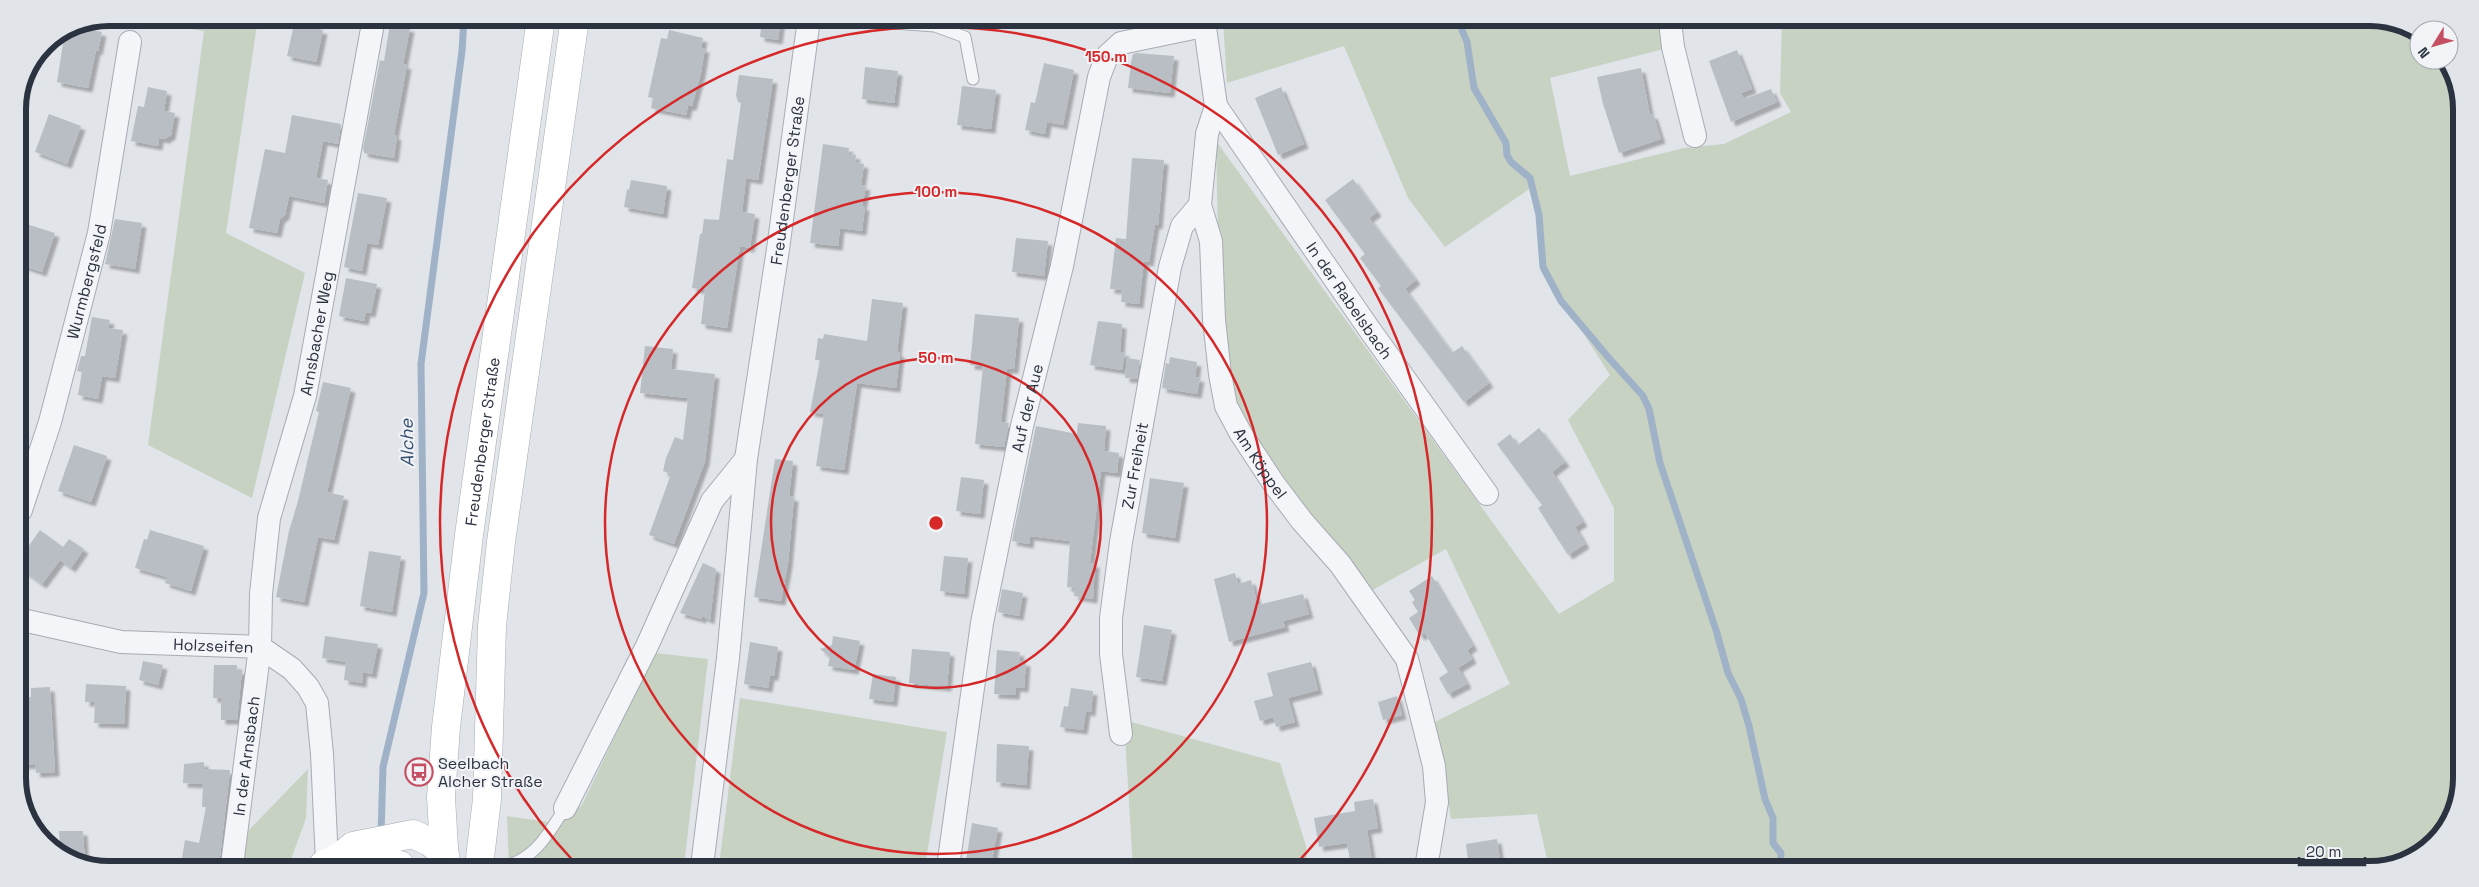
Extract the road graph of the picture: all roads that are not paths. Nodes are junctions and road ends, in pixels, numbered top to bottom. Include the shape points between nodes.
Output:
1 (373, 26) edge
2 (540, 26) edge
3 (573, 26) edge
4 (808, 26) edge
5 (935, 26) edge
6 (1192, 26) edge
7 (1204, 26) edge
8 (1670, 26) edge
9 (130, 42) dead end
10 (972, 78) dead end
11 (1216, 106) junction
12 (1695, 136) dead end
13 (1200, 205) junction
14 (746, 459) junction
15 (1487, 494) dead end
16 (26, 495) edge
17 (26, 621) edge
18 (260, 647) junction
19 (1122, 734) dead end
20 (565, 808) joint
21 (340, 858) edge
22 (233, 861) edge
23 (366, 861) edge
24 (439, 861) edge
25 (439, 861) edge
26 (487, 861) edge
27 (522, 861) edge
28 (703, 861) edge
29 (949, 861) edge
30 (1427, 861) edge

1 - 18 street, Arnsbacher Weg via 305,396 269,518
2 - 24 main road, Freudenberger Straße via 469,535 446,727
3 - 26 main road, Freudenberger Straße via 492,626
4 - 14 street, Freudenberger Straße
5 - 10 lane via 964,37
6 - 29 street, Auf der Aue via 1121,43 1107,56 1099,78 1062,266 1022,426 982,623
7 - 11 street, Am Köppel
8 - 12 street via 1672,47
9 - 16 street, Wurmbergsfeld via 99,233 50,422
11 - 13 street, Am Köppel via 1207,134
11 - 15 street, In der Rabelsbach via 1366,326
13 - 19 street, Zur Freiheit via 1182,226 1170,267 1121,542 1111,618 1111,654
13 - 30 street, Am Köppel via 1211,242 1214,320 1226,406 1274,484 1340,564 1407,659 1434,766 1437,802
14 - 20 street via 712,501 647,646
14 - 28 street, Freudenberger Straße via 728,658
17 - 18 street, Holzseifen via 120,642
18 - 21 street, Holzseifen via 292,669 308,687 316,703
18 - 22 street, In der Arnsbach
20 - 27 lane via 542,843
21 - 23 main road
21 - 25 main road via 413,834 430,842

